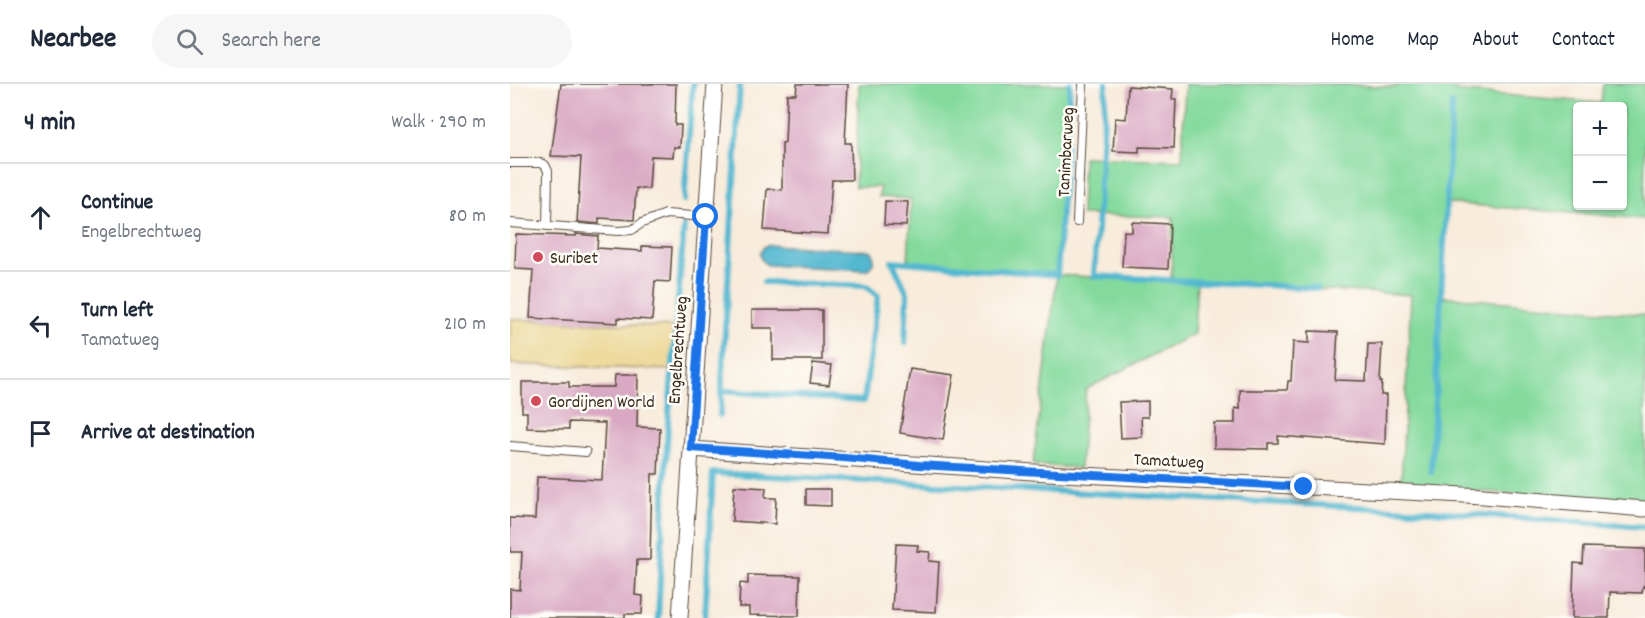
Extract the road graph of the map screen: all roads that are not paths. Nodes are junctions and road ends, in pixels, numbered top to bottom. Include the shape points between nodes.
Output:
1 (715, 84) edge
2 (1083, 84) edge
3 (510, 163) edge
4 (706, 217) junction
5 (1077, 222) dead end
6 (510, 223) edge
7 (547, 226) junction
8 (510, 446) edge
9 (691, 448) junction
10 (586, 452) dead end
11 (1645, 509) edge
12 (680, 618) edge

1 - 4 street, Engelbrechtweg
2 - 5 lane, Tanimbarweg
3 - 7 lane via 545,165
4 - 7 lane via 666,214 632,230 618,231
4 - 9 street, Engelbrechtweg
6 - 7 lane
8 - 10 lane
9 - 11 street, Tamatweg
9 - 12 street, Engelbrechtweg

